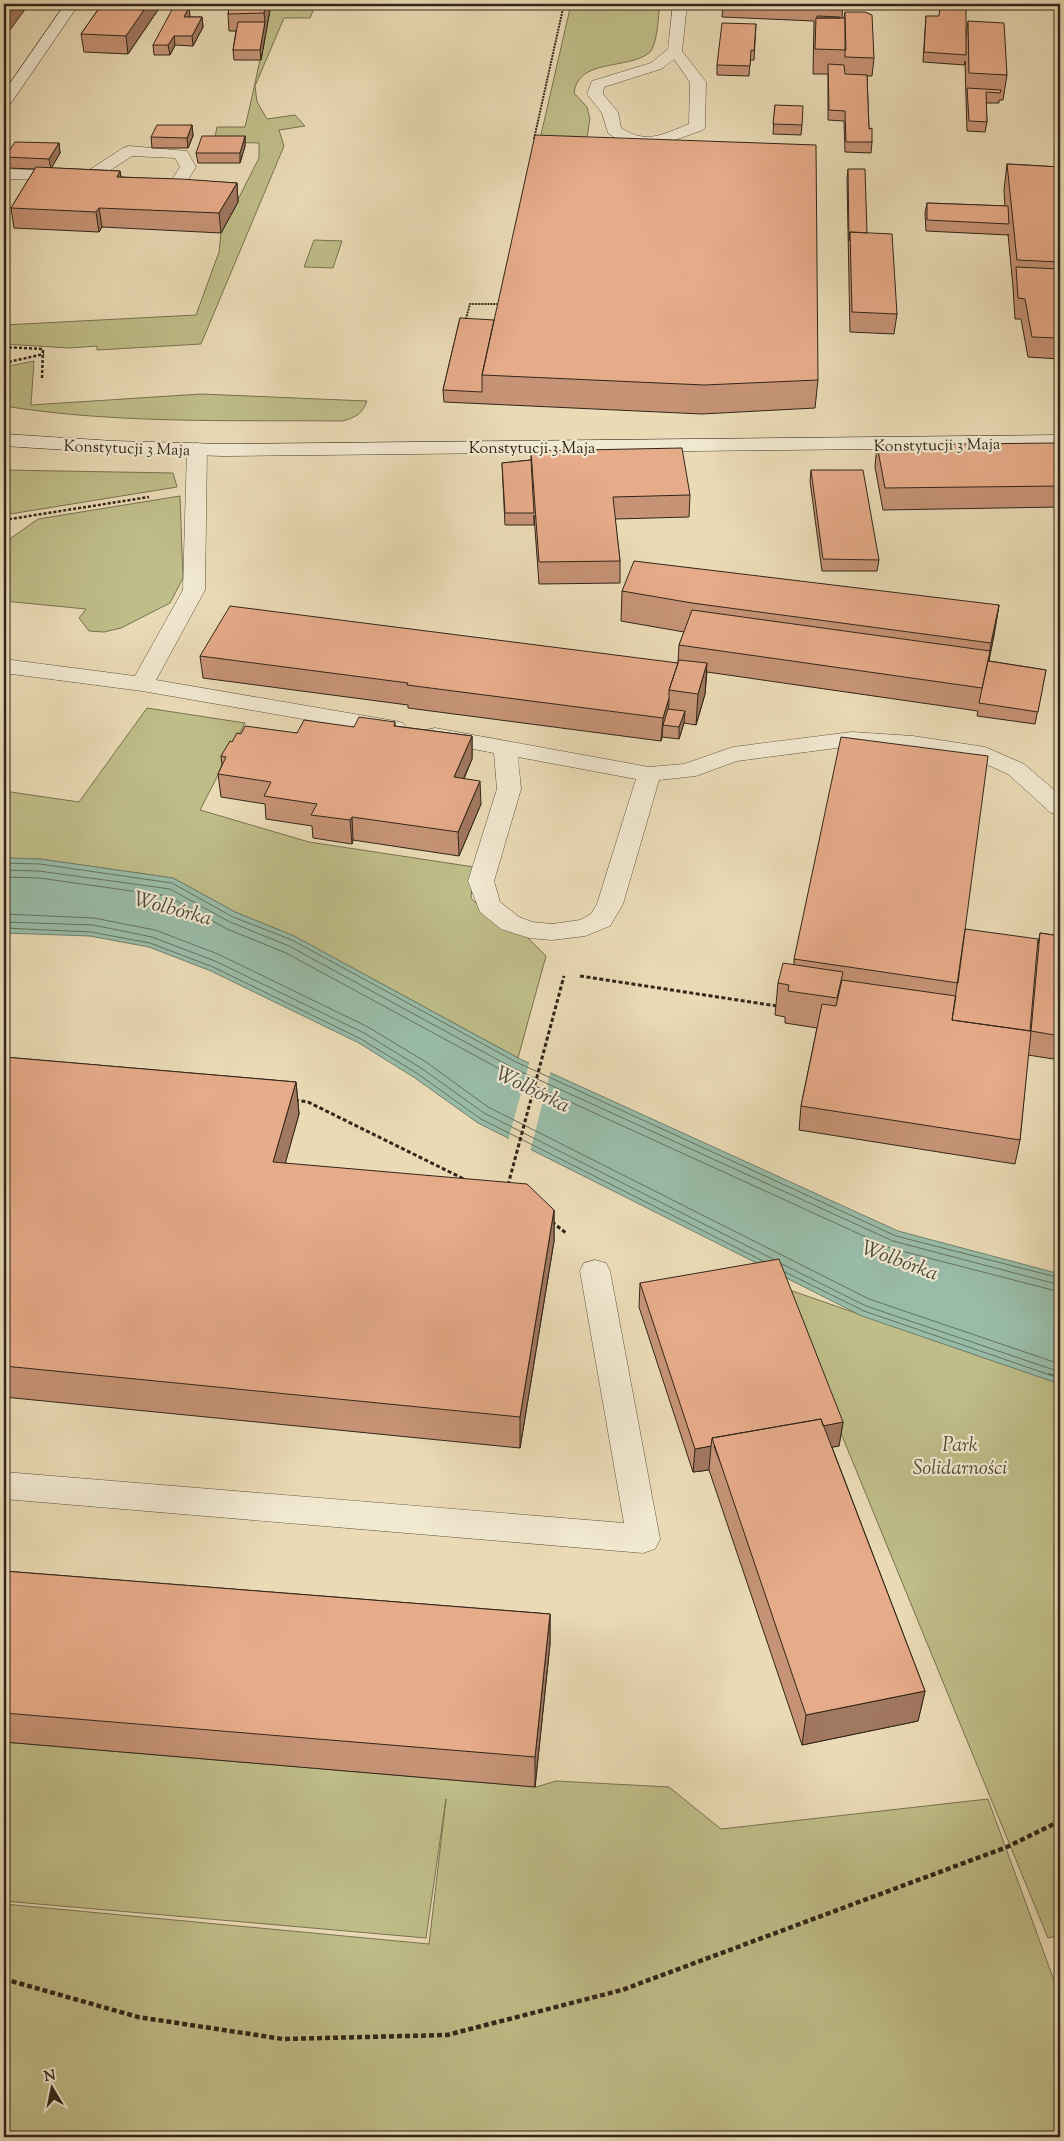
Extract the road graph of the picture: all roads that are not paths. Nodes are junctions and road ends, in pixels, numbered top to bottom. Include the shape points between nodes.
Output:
1 (72, 4) edge
2 (680, 4) edge
3 (675, 50) junction
4 (4, 103) edge
5 (4, 174) edge
6 (83, 181) junction
7 (111, 182) edge
8 (129, 184) edge
9 (4, 440) edge
10 (1060, 441) edge
11 (72, 447) junction
12 (4, 448) edge
13 (197, 449) junction
14 (4, 666) edge
15 (142, 684) junction
16 (505, 748) junction
17 (649, 774) junction
18 (1060, 808) edge
19 (595, 1271) road end
20 (4, 1486) edge

1 - 4 street
2 - 3 street
3 - 3 street via 698,82 697,128 655,142 630,141 614,130 610,112 596,94 597,84 656,66
5 - 6 street via 47,175
6 - 7 street
6 - 8 street via 129,151 181,154 188,167 176,186
9 - 11 street, Konstytucji 3 Maja
10 - 13 street, Konstytucji 3 Maja
11 - 12 street
11 - 13 street, Konstytucji 3 Maja
13 - 15 street via 194,590
14 - 15 street
15 - 16 street
16 - 17 street
16 - 17 street via 509,789 482,881 489,906 510,923 529,930 552,932 585,928 601,920 610,904
17 - 18 street via 688,771 733,754 842,741 913,743 976,752 1016,769
19 - 20 street via 643,1539

